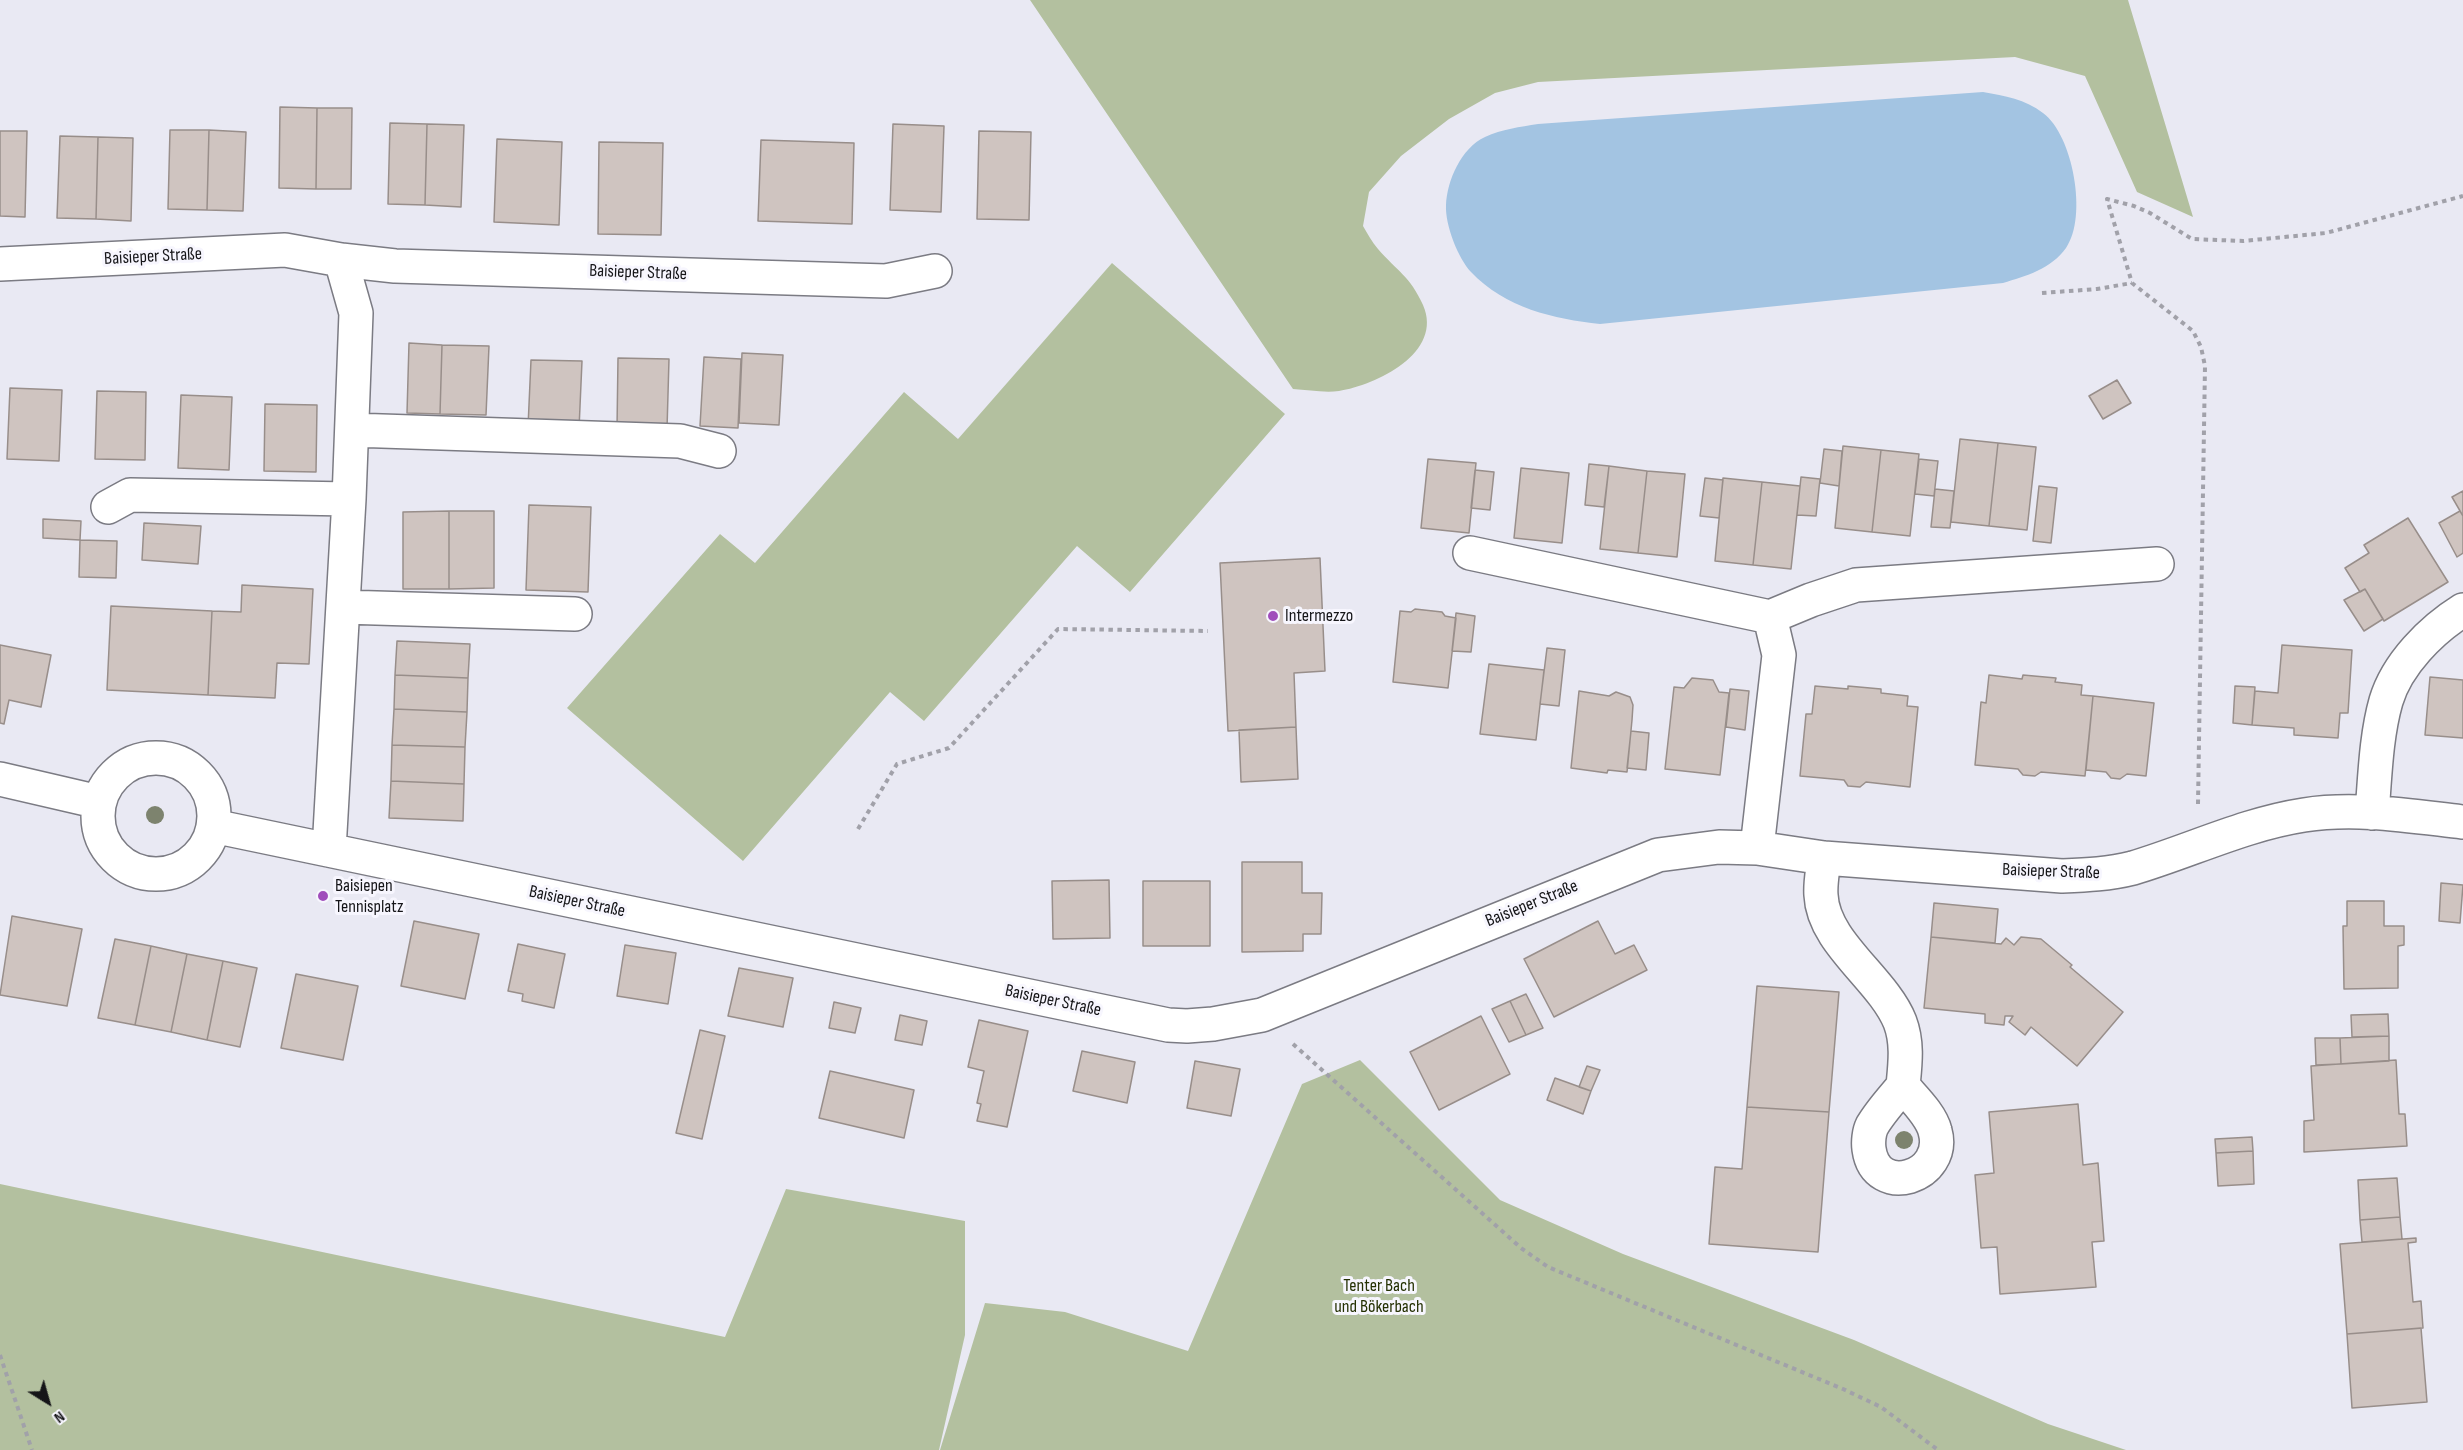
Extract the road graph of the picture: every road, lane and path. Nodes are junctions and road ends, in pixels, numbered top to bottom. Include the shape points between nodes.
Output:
1 (2463, 196) edge
2 (341, 260) junction
3 (0, 264) edge
4 (935, 271) dead end
5 (2132, 283) junction
6 (2042, 293) dead end
7 (352, 430) junction
8 (719, 451) dead end
9 (348, 499) junction
10 (108, 507) dead end
11 (1470, 554) dead end
12 (2157, 564) dead end
13 (343, 607) junction
14 (2463, 610) edge
15 (575, 614) dead end
16 (1770, 617) junction
17 (1208, 631) dead end
18 (0, 779) edge
19 (99, 802) junction
20 (2372, 813) junction
21 (2463, 822) edge
22 (213, 826) junction
23 (858, 829) dead end
24 (2207, 843) junction
25 (1757, 848) junction
26 (329, 850) junction
27 (1824, 858) junction
28 (1262, 1015) junction
29 (1904, 1086) dead end
30 (0, 1355) edge
31 (32, 1450) edge
32 (1938, 1450) edge

1 - 5 path via 2326,233 2242,241 2192,239 2142,210 2107,199
2 - 3 street, Baisieper Straße via 285,250
2 - 4 street, Baisieper Straße via 395,266 886,280
2 - 7 street via 356,313
5 - 6 path via 2097,290
5 - 24 path via 2193,331 2205,366 2198,801
7 - 8 street via 680,441
7 - 9 street
9 - 10 street via 130,495
9 - 13 street
11 - 16 street
12 - 16 street via 1857,585
13 - 15 street
13 - 26 street
14 - 20 street via 2422,643 2391,689 2381,733
16 - 25 street via 1779,655
17 - 23 path via 1058,629 949,748 897,764
18 - 19 street
19 - 22 street via 107,785 130,764 145,759 171,760 202,782 212,803
19 - 22 street via 98,821 106,845 114,857 143,872 181,868 201,852
20 - 21 street, Baisieper Straße
20 - 24 street, Baisieper Straße via 2304,815
22 - 26 street, Baisieper Straße
24 - 27 street, Baisieper Straße via 2111,874 2088,875
25 - 27 street, Baisieper Straße
25 - 28 street, Baisieper Straße via 1719,847 1658,855
26 - 28 street, Baisieper Straße via 1168,1025 1213,1024
27 - 29 street via 1821,896 1826,917 1900,1022 1906,1050
28 - 32 path via 1521,1248 1548,1267 1843,1389 1881,1407
30 - 31 path

